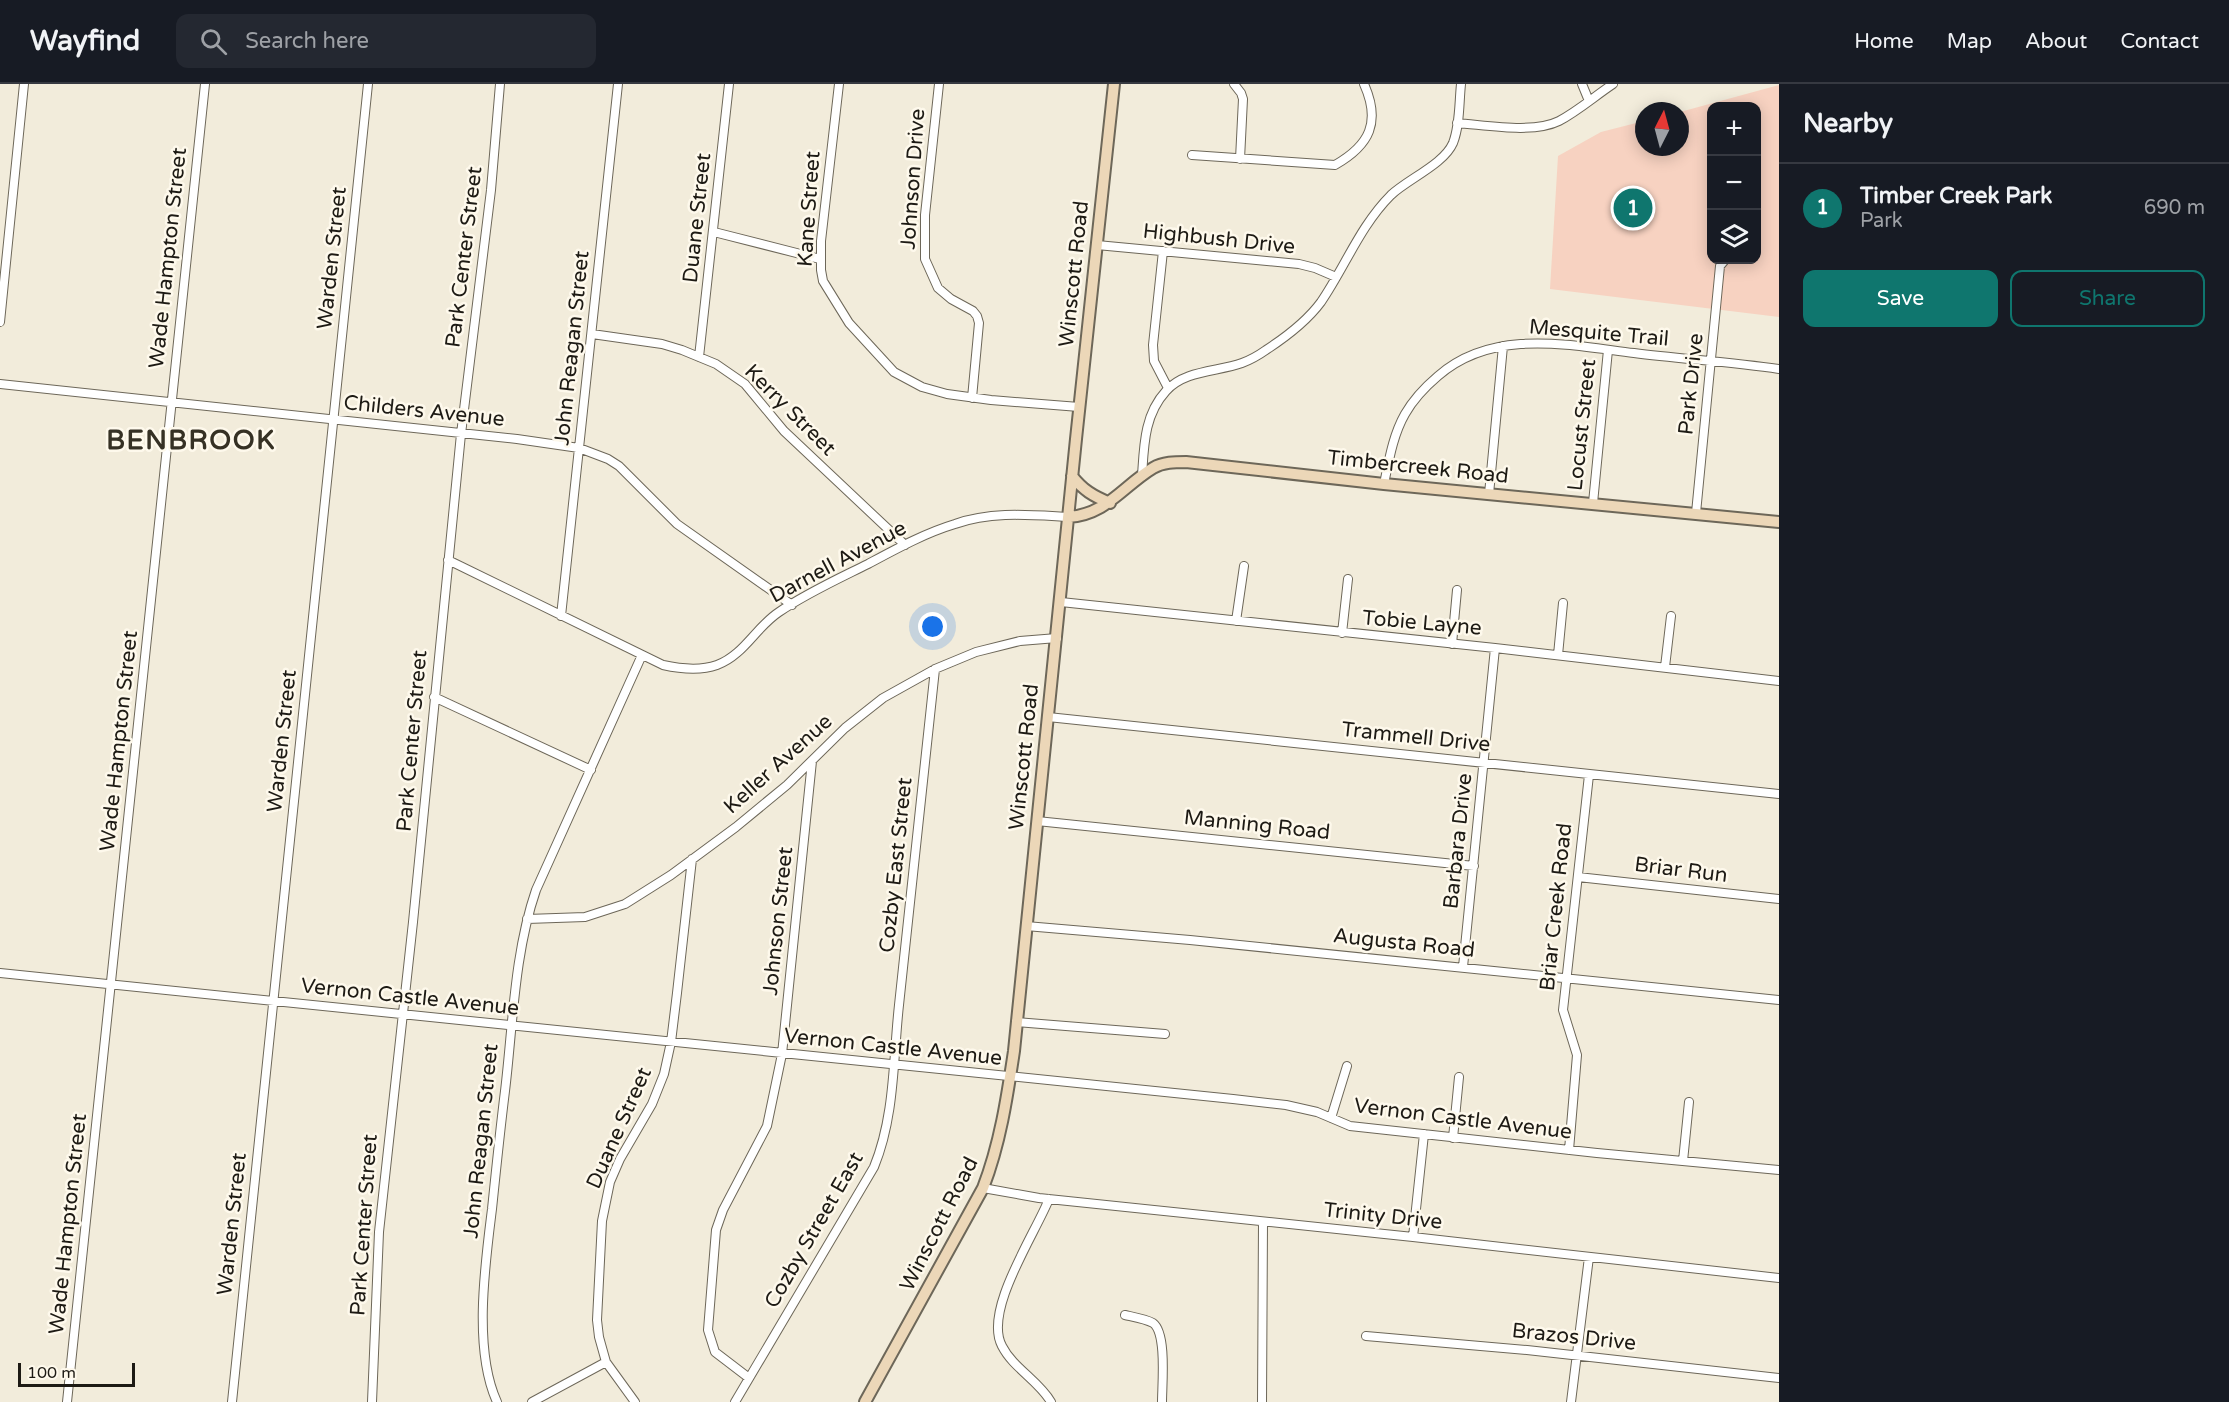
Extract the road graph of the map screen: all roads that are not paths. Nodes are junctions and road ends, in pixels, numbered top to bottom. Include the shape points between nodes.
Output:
1 (24, 84) edge
2 (205, 84) edge
3 (368, 84) edge
4 (500, 84) edge
5 (618, 84) edge
6 (729, 84) edge
7 (838, 84) edge
8 (939, 84) edge
9 (1114, 84) edge
10 (1234, 84) edge
11 (1364, 84) edge
12 (1461, 84) edge
13 (1582, 84) edge
14 (1613, 84) edge
15 (1589, 101) junction
16 (1457, 123) junction
17 (1192, 155) dead end
18 (1240, 159) junction
19 (714, 232) junction
20 (1097, 245) junction
21 (1163, 251) junction
22 (820, 259) junction
23 (1722, 264) edge
24 (1336, 277) junction
25 (0, 322) edge
26 (592, 334) junction
27 (1503, 346) junction
28 (1608, 350) junction
29 (699, 357) junction
30 (1711, 361) junction
31 (1779, 369) edge
32 (0, 384) edge
33 (1168, 388) junction
34 (972, 398) junction
35 (172, 402) junction
36 (1079, 407) junction
37 (333, 419) junction
38 (461, 434) junction
39 (579, 448) junction
40 (1072, 476) junction
41 (1142, 476) junction
42 (1384, 484) junction
43 (1489, 494) junction
44 (1110, 503) junction
45 (1593, 503) junction
46 (1696, 513) junction
47 (1068, 517) junction
48 (1779, 522) edge
49 (905, 545) junction
50 (448, 560) junction
51 (1244, 566) dead end
52 (1348, 579) dead end
53 (1457, 590) dead end
54 (1061, 602) junction
55 (1563, 603) dead end
56 (792, 605) junction
57 (561, 616) junction
58 (1671, 616) dead end
59 (1236, 621) junction
60 (1342, 633) junction
61 (1057, 638) junction
62 (1452, 644) junction
63 (1495, 648) junction
64 (642, 655) junction
65 (1558, 655) junction
66 (1665, 667) junction
67 (935, 669) junction
68 (1779, 681) edge
69 (434, 697) junction
70 (1048, 717) junction
71 (812, 760) junction
72 (1485, 763) junction
73 (591, 770) junction
74 (1589, 775) junction
75 (1779, 794) edge
76 (1037, 820) junction
77 (692, 859) junction
78 (1474, 866) junction
79 (1578, 876) junction
80 (1779, 899) edge
81 (527, 919) junction
82 (1026, 926) junction
83 (1463, 967) junction
84 (0, 973) edge
85 (1566, 978) junction
86 (112, 985) junction
87 (274, 1000) junction
88 (1779, 1000) edge
89 (402, 1014) junction
90 (1016, 1022) junction
91 (511, 1026) junction
92 (1165, 1034) dead end
93 (671, 1042) junction
94 (782, 1054) junction
95 (893, 1066) junction
96 (1347, 1066) dead end
97 (1010, 1077) junction
98 (1459, 1077) dead end
99 (1689, 1102) dead end
100 (1331, 1118) junction
101 (1424, 1134) junction
102 (1453, 1138) junction
103 (1569, 1150) junction
104 (1683, 1161) junction
105 (1779, 1170) edge
106 (983, 1188) junction
107 (1049, 1199) junction
108 (1263, 1222) junction
109 (1413, 1237) junction
110 (1589, 1257) junction
111 (1779, 1278) edge
112 (1125, 1315) dead end
113 (1366, 1336) dead end
114 (1577, 1355) junction
115 (606, 1362) junction
116 (749, 1378) junction
117 (1779, 1378) edge
118 (67, 1402) edge
119 (232, 1402) edge
120 (372, 1402) edge
121 (498, 1402) edge
122 (532, 1402) edge
123 (635, 1402) edge
124 (735, 1402) edge
125 (865, 1402) edge
126 (1051, 1402) edge
127 (1162, 1402) edge
128 (1262, 1402) edge
129 (1571, 1402) edge

1 - 25 street
2 - 35 street, Wade Hampton Street
3 - 37 street, Warden Street
4 - 38 street, Park Center Street
5 - 26 street, John Reagan Street
6 - 19 street, Duane Street
7 - 22 street, Kane Street
8 - 34 street, Johnson Drive via 925,259 938,288 977,316
9 - 20 main road, Winscott Road
10 - 18 street via 1243,99
11 - 18 street via 1373,113 1370,131 1368,138 1342,161 1330,166
12 - 16 street
13 - 15 street
14 - 15 street
15 - 16 street via 1547,125 1528,128
16 - 24 street via 1446,154 1392,195 1375,214
17 - 18 street
19 - 22 street
19 - 29 street, Duane Street
20 - 21 street, Highbush Drive
20 - 36 main road, Winscott Road
21 - 24 street, Highbush Drive via 1299,264
21 - 33 street via 1153,345 1154,361
22 - 34 street, Kane Street via 823,281 836,305 894,372 922,387
23 - 30 street, Park Drive
24 - 33 street via 1304,320 1264,352 1242,363 1187,377
26 - 29 street, Kerry Street via 662,344
26 - 39 street, John Reagan Street
27 - 28 street, Mesquite Trail via 1545,343
27 - 42 street, Mesquite Trail via 1480,351 1450,366 1412,404 1399,428
27 - 43 street
28 - 30 street, Mesquite Trail
28 - 45 street, Locust Street
29 - 49 street, Kerry Street via 745,384 784,431
30 - 31 street, Mesquite Trail
30 - 46 street, Park Drive
32 - 35 street, Childers Avenue
33 - 41 street via 1148,422
34 - 36 street, Kane Street
35 - 37 street, Childers Avenue
35 - 86 street, Wade Hampton Street
36 - 40 main road, Winscott Road
37 - 38 street, Childers Avenue
37 - 87 street, Warden Street
38 - 39 street, Childers Avenue
38 - 50 street, Park Center Street
39 - 56 street, Childers Avenue via 600,454 619,466 677,524
39 - 57 street, John Reagan Street
40 - 44 main road via 1083,490
40 - 47 main road, Winscott Road
41 - 42 main road, Timbercreek Road via 1155,467 1186,462
41 - 44 main road, Timbercreek Road
42 - 43 main road, Timbercreek Road
43 - 45 main road, Timbercreek Road
44 - 47 main road, Timbercreek Road via 1085,516
45 - 46 main road, Timbercreek Road
46 - 48 main road, Timbercreek Road
47 - 49 street, Darnell Avenue via 977,518
47 - 54 main road, Winscott Road
49 - 56 street, Darnell Avenue
50 - 57 street, Darnell Avenue
50 - 69 street, Park Center Street
51 - 59 street
52 - 60 street
53 - 62 street
54 - 59 street, Tobie Layne
54 - 61 main road, Winscott Road
55 - 65 street
56 - 64 street, Darnell Avenue via 778,612 745,646 718,665 682,669
57 - 64 street, Darnell Avenue
58 - 66 street
59 - 60 street, Tobie Layne
60 - 62 street, Tobie Layne
61 - 67 street, Keller Avenue via 998,645
61 - 70 main road, Winscott Road
62 - 63 street, Tobie Layne
63 - 65 street, Tobie Layne
63 - 72 street, Barbara Drive
64 - 73 street, John Reagan Street
65 - 66 street, Tobie Layne
66 - 68 street, Tobie Layne
67 - 71 street, Keller Avenue via 883,698 844,728
67 - 95 street, Cozby East Street
69 - 73 street
69 - 89 street, Park Center Street
70 - 72 street, Trammell Drive
70 - 76 main road, Winscott Road
71 - 77 street, Keller Avenue via 762,806
71 - 94 street, Johnson Street
72 - 74 street, Trammell Drive
72 - 78 street, Barbara Drive
73 - 81 street, John Reagan Street via 536,890
74 - 75 street, Trammell Drive
74 - 79 street, Briar Creek Road
76 - 78 street, Manning Road
76 - 82 main road, Winscott Road
77 - 81 street, Keller Avenue via 644,893 612,909 574,918
77 - 93 street, Duane Street
78 - 83 street, Barbara Drive
79 - 80 street, Briar Run
79 - 85 street, Briar Creek Road
81 - 91 street, John Reagan Street
82 - 83 street, Augusta Road
82 - 90 main road, Winscott Road
83 - 85 street, Augusta Road
84 - 86 street, Vernon Castle Avenue
85 - 88 street, Augusta Road
85 - 103 street, Briar Creek Road via 1563,1010 1577,1055
86 - 87 street, Vernon Castle Avenue
86 - 118 street, Wade Hampton Street
87 - 89 street, Vernon Castle Avenue
87 - 119 street, Warden Street
89 - 91 street, Vernon Castle Avenue
89 - 120 street, Park Center Street via 379,1232
90 - 92 street
90 - 97 main road, Winscott Road
91 - 93 street, Vernon Castle Avenue
91 - 121 street, John Reagan Street via 485,1268 487,1373
93 - 94 street, Vernon Castle Avenue
93 - 115 street, Duane Street via 652,1104 620,1159 605,1200 597,1320
94 - 95 street, Vernon Castle Avenue
94 - 116 street, Johnson Street via 767,1126 716,1230 711,1278 708,1330 712,1347
95 - 97 street, Vernon Castle Avenue
95 - 116 street, Cozby Street East via 885,1135 874,1167
96 - 100 street
97 - 100 street, Vernon Castle Avenue via 1286,1105
97 - 106 main road, Winscott Road via 996,1156
98 - 102 street
99 - 104 street
100 - 101 street, Vernon Castle Avenue via 1350,1126
101 - 102 street, Vernon Castle Avenue
101 - 109 street
102 - 103 street, Vernon Castle Avenue
103 - 104 street, Vernon Castle Avenue
104 - 105 street, Vernon Castle Avenue
106 - 107 street, Trinity Drive
106 - 125 main road, Winscott Road
107 - 108 street, Trinity Drive
107 - 126 street via 1006,1286 998,1329 1003,1349
108 - 109 street, Trinity Drive
108 - 128 street
109 - 110 street, Trinity Drive
110 - 111 street, Trinity Drive
110 - 114 street
112 - 127 street via 1151,1322 1158,1329 1162,1341
113 - 114 street, Brazos Drive
114 - 117 street, Brazos Drive
114 - 129 street
115 - 122 street
115 - 123 street, Duane Street
116 - 124 street, Cozby Street East

